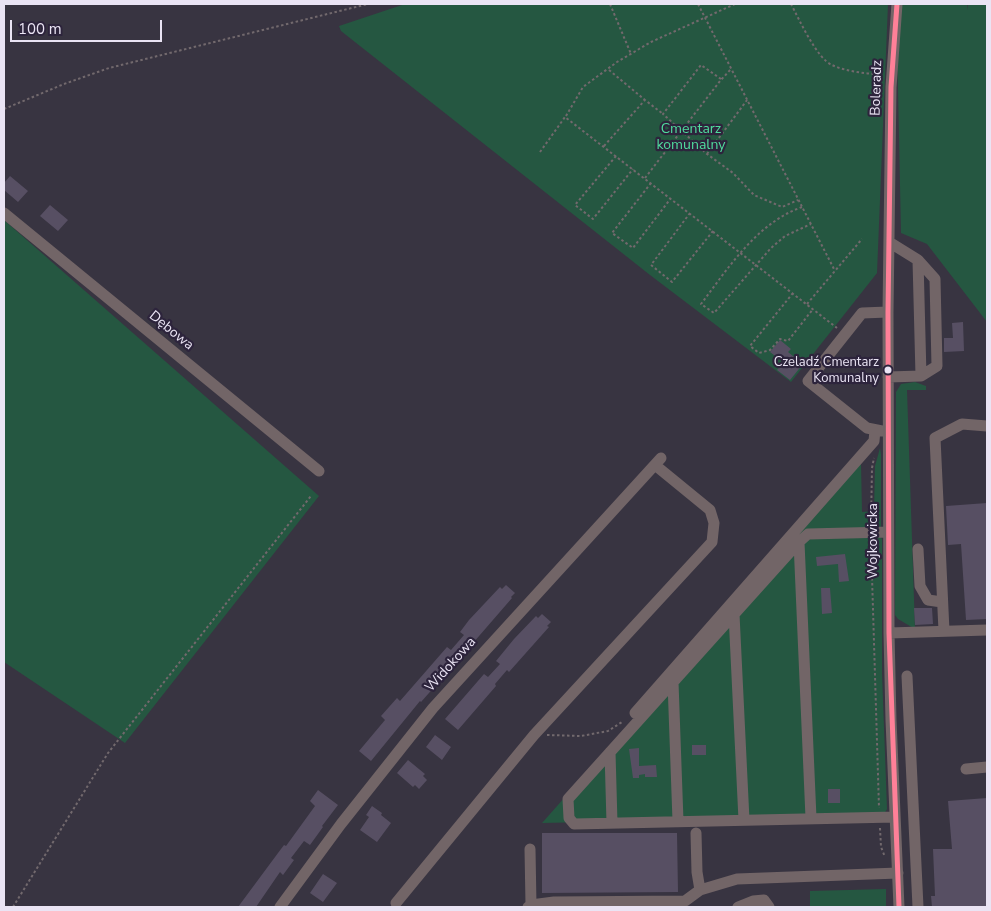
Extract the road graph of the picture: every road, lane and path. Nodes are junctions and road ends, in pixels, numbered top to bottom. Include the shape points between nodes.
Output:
1 (368, 4) edge
2 (610, 4) edge
3 (698, 4) edge
4 (735, 4) edge
5 (791, 4) edge
6 (897, 4) edge
7 (704, 17) junction
8 (631, 54) junction
9 (608, 69) junction
10 (731, 69) junction
11 (892, 77) junction
12 (721, 79) junction
13 (645, 100) junction
14 (747, 100) junction
15 (4, 109) edge
16 (662, 114) junction
17 (566, 117) junction
18 (681, 131) junction
19 (604, 146) junction
20 (540, 152) dead end
21 (707, 154) junction
22 (616, 156) junction
23 (633, 169) junction
24 (890, 174) joint
25 (645, 178) junction
26 (651, 183) junction
27 (671, 198) junction
28 (798, 200) junction
29 (802, 207) junction
30 (4, 213) edge
31 (690, 213) junction
32 (811, 224) junction
33 (713, 231) junction
34 (862, 239) dead end
35 (889, 242) junction
36 (741, 252) junction
37 (918, 260) junction
38 (756, 264) junction
39 (835, 271) junction
40 (793, 293) junction
41 (807, 304) junction
42 (813, 309) junction
43 (888, 312) junction
44 (845, 334) junction
45 (921, 376) junction
46 (888, 377) junction
47 (987, 426) edge
48 (881, 431) junction
49 (875, 454) dead end
50 (319, 472) dead end
51 (311, 496) dead end
52 (870, 532) junction
53 (888, 532) junction
54 (800, 542) junction
55 (918, 548) dead end
56 (942, 602) junction
57 (734, 614) junction
58 (987, 630) edge
59 (944, 631) junction
60 (889, 633) junction
61 (907, 676) dead end
62 (673, 682) junction
63 (634, 714) joint
64 (534, 735) junction
65 (610, 752) junction
66 (987, 767) edge
67 (966, 769) dead end
68 (811, 818) junction
69 (880, 818) junction
70 (895, 818) junction
71 (744, 820) junction
72 (678, 821) junction
73 (612, 823) junction
74 (696, 833) dead end
75 (530, 849) dead end
76 (892, 873) junction
77 (700, 890) junction
78 (396, 903) dead end
79 (685, 904) edge
80 (766, 905) edge
81 (529, 906) edge
82 (13, 907) edge
83 (280, 907) edge
84 (738, 907) edge
85 (899, 907) edge
86 (918, 907) edge

1 - 15 path via 109,68
2 - 8 path
3 - 7 path
4 - 7 path
5 - 11 path via 810,41 830,64 845,70
6 - 11 street, Boleradz
7 - 8 path
7 - 10 path
8 - 9 path
9 - 13 path
9 - 17 path via 583,88
10 - 12 path
10 - 14 path
11 - 24 street, Boleradz
12 - 16 path via 702,65
12 - 18 path
13 - 16 path
13 - 19 path
14 - 21 path
14 - 28 path
16 - 18 path
17 - 19 path
17 - 20 path
18 - 21 path
18 - 25 path
19 - 22 path
21 - 28 path via 733,173 754,195 782,207
22 - 23 path
22 - 23 path via 575,205 593,219
23 - 25 path
24 - 35 street, Wojkowicka
25 - 26 path
26 - 27 path
26 - 27 path via 612,233 632,248
27 - 31 path
28 - 29 path
29 - 32 path
29 - 36 path via 777,220
30 - 50 street, Dębowa
31 - 33 path
31 - 33 path via 651,265 672,282
32 - 38 path via 786,236
32 - 39 path
33 - 36 path
34 - 39 path
35 - 37 street
35 - 43 street, Wojkowicka
36 - 38 path
36 - 38 path via 701,304 714,313
37 - 45 street
37 - 45 street via 935,279 938,366
38 - 40 path
39 - 41 path
40 - 41 path
40 - 42 path via 750,346 760,353 770,350 780,339 788,341
41 - 42 path
42 - 44 path
43 - 44 street via 862,313
43 - 46 street, Wojkowicka
44 - 48 street via 808,380 867,428
45 - 46 street
46 - 48 street, Wojkowicka
47 - 56 street via 962,424 935,438
48 - 53 street, Wojkowicka
48 - 63 street
49 - 52 path
51 - 82 path via 108,753
52 - 53 street
52 - 54 street via 808,534
52 - 69 path
53 - 60 street, Wojkowicka
54 - 57 street
54 - 68 street
55 - 56 street via 920,586 928,600
56 - 59 street
57 - 62 street
57 - 71 street
58 - 59 street
59 - 60 street
60 - 70 street, Wojkowicka
61 - 86 street
62 - 65 street
62 - 72 street
63 - 64 path via 608,731 581,736
64 - 78 street
64 - 83 street, Widokowa via 712,542 714,524 710,510 658,461 433,708
65 - 73 street
65 - 73 street via 568,799 569,818 574,824
66 - 67 street
68 - 69 street
68 - 71 street
69 - 70 street
69 - 76 path via 881,847
70 - 76 street, Wojkowicka
71 - 72 street
72 - 73 street
74 - 77 street via 696,872
75 - 81 street
76 - 77 street via 737,879
76 - 85 street, Wojkowicka
77 - 79 street
79 - 81 street via 554,902
80 - 84 street via 753,901

